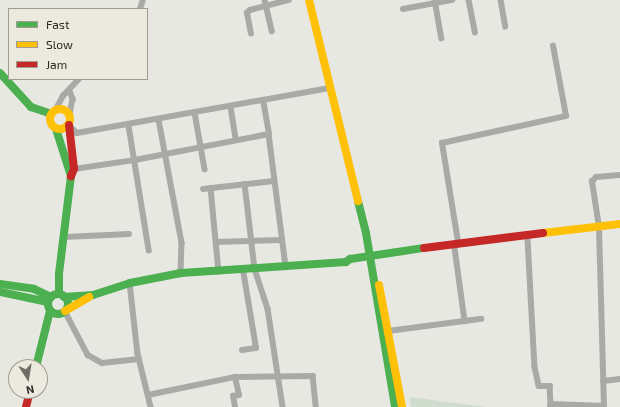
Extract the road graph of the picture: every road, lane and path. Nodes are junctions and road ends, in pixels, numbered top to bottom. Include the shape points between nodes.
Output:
1 (289, 0) edge
2 (309, 0) edge
3 (452, 0) edge
4 (469, 0) edge
5 (501, 0) edge
6 (436, 1) edge
7 (266, 3) edge
8 (403, 8) dead end
9 (506, 27) dead end
10 (272, 31) dead end
11 (475, 32) dead end
12 (251, 34) dead end
13 (442, 38) dead end
14 (553, 46) dead end
15 (0, 73) edge
16 (78, 80) edge
17 (329, 88) junction
18 (70, 91) junction
19 (263, 101) junction
20 (231, 107) junction
21 (54, 112) junction
22 (195, 113) junction
23 (70, 115) junction
24 (159, 120) junction
25 (69, 125) junction
26 (129, 126) junction
27 (56, 129) junction
28 (269, 134) junction
29 (236, 140) junction
30 (202, 147) junction
31 (166, 154) junction
32 (135, 160) junction
33 (205, 169) dead end
34 (73, 173) junction
35 (620, 175) edge
36 (274, 181) junction
37 (245, 184) junction
38 (211, 188) junction
39 (204, 189) dead end
40 (620, 224) edge
41 (600, 229) junction
42 (620, 229) edge
43 (129, 234) dead end
44 (65, 237) junction
45 (528, 239) junction
46 (282, 240) junction
47 (252, 241) junction
48 (217, 242) junction
49 (456, 245) junction
50 (149, 250) dead end
51 (372, 258) junction
52 (286, 267) junction
53 (255, 269) junction
54 (242, 270) junction
55 (219, 272) junction
56 (181, 273) junction
57 (130, 283) junction
58 (0, 284) edge
59 (0, 292) edge
60 (93, 295) junction
61 (62, 296) junction
62 (50, 299) junction
63 (50, 311) junction
64 (62, 313) junction
65 (481, 319) dead end
66 (465, 321) junction
67 (388, 331) junction
68 (44, 336) junction
69 (242, 350) dead end
70 (38, 359) edge
71 (139, 359) junction
72 (278, 375) junction
73 (235, 377) junction
74 (620, 379) edge
75 (603, 381) junction
76 (148, 395) junction
77 (550, 405) edge
78 (151, 407) edge
79 (234, 407) edge
80 (283, 407) edge
81 (316, 407) edge
82 (395, 407) edge
83 (402, 407) edge
84 (604, 407) edge

1 - 7 street
2 - 17 street
3 - 6 street
4 - 11 street
5 - 9 street
6 - 8 street
6 - 13 street
7 - 10 street
7 - 12 street via 247,13
14 - 49 street via 566,116 442,143
15 - 21 street via 31,107
16 - 18 street
17 - 19 street
17 - 51 street via 366,233 365,239
18 - 21 street via 63,96
18 - 23 street via 73,99
19 - 20 street
19 - 28 street
20 - 22 street
20 - 29 street
21 - 23 street via 63,109
21 - 27 street via 51,124
22 - 24 street
22 - 30 street
23 - 25 street
24 - 26 street
24 - 31 street
25 - 26 street via 77,133
25 - 27 street via 64,129
25 - 34 street
26 - 32 street
27 - 34 street
28 - 29 street
28 - 36 street
29 - 30 street
30 - 31 street
30 - 33 street
31 - 32 street
31 - 56 street via 182,243
32 - 34 street
32 - 50 street
34 - 44 street
35 - 41 street via 593,179
36 - 37 street
36 - 46 street
37 - 38 street
37 - 47 street
38 - 39 street
38 - 48 street
40 - 41 street
41 - 42 street
41 - 45 street
41 - 49 street
41 - 75 street
43 - 44 street
44 - 61 street via 59,274
45 - 49 street
45 - 77 street via 535,367 539,386 550,386
46 - 47 street
46 - 52 street
47 - 48 street
47 - 53 street
48 - 55 street
49 - 51 street
49 - 66 street
51 - 52 street
51 - 67 street
51 - 82 street
52 - 53 street
53 - 54 street
53 - 72 street via 268,309
54 - 55 street
54 - 69 street via 256,348
55 - 56 street
56 - 57 street
57 - 60 street
57 - 71 street
58 - 62 street via 34,289
59 - 62 street
60 - 61 street
60 - 64 street
61 - 62 street
61 - 64 street via 68,302
62 - 63 street
63 - 64 street
63 - 68 street
64 - 68 street
64 - 71 street via 88,355 102,363
65 - 66 street
66 - 67 street
67 - 83 street
68 - 70 street
71 - 76 street
72 - 73 street
72 - 80 street
72 - 81 street via 313,376
73 - 76 street
73 - 79 street via 239,395 233,396
74 - 75 street
75 - 84 street
76 - 78 street
77 - 84 street

